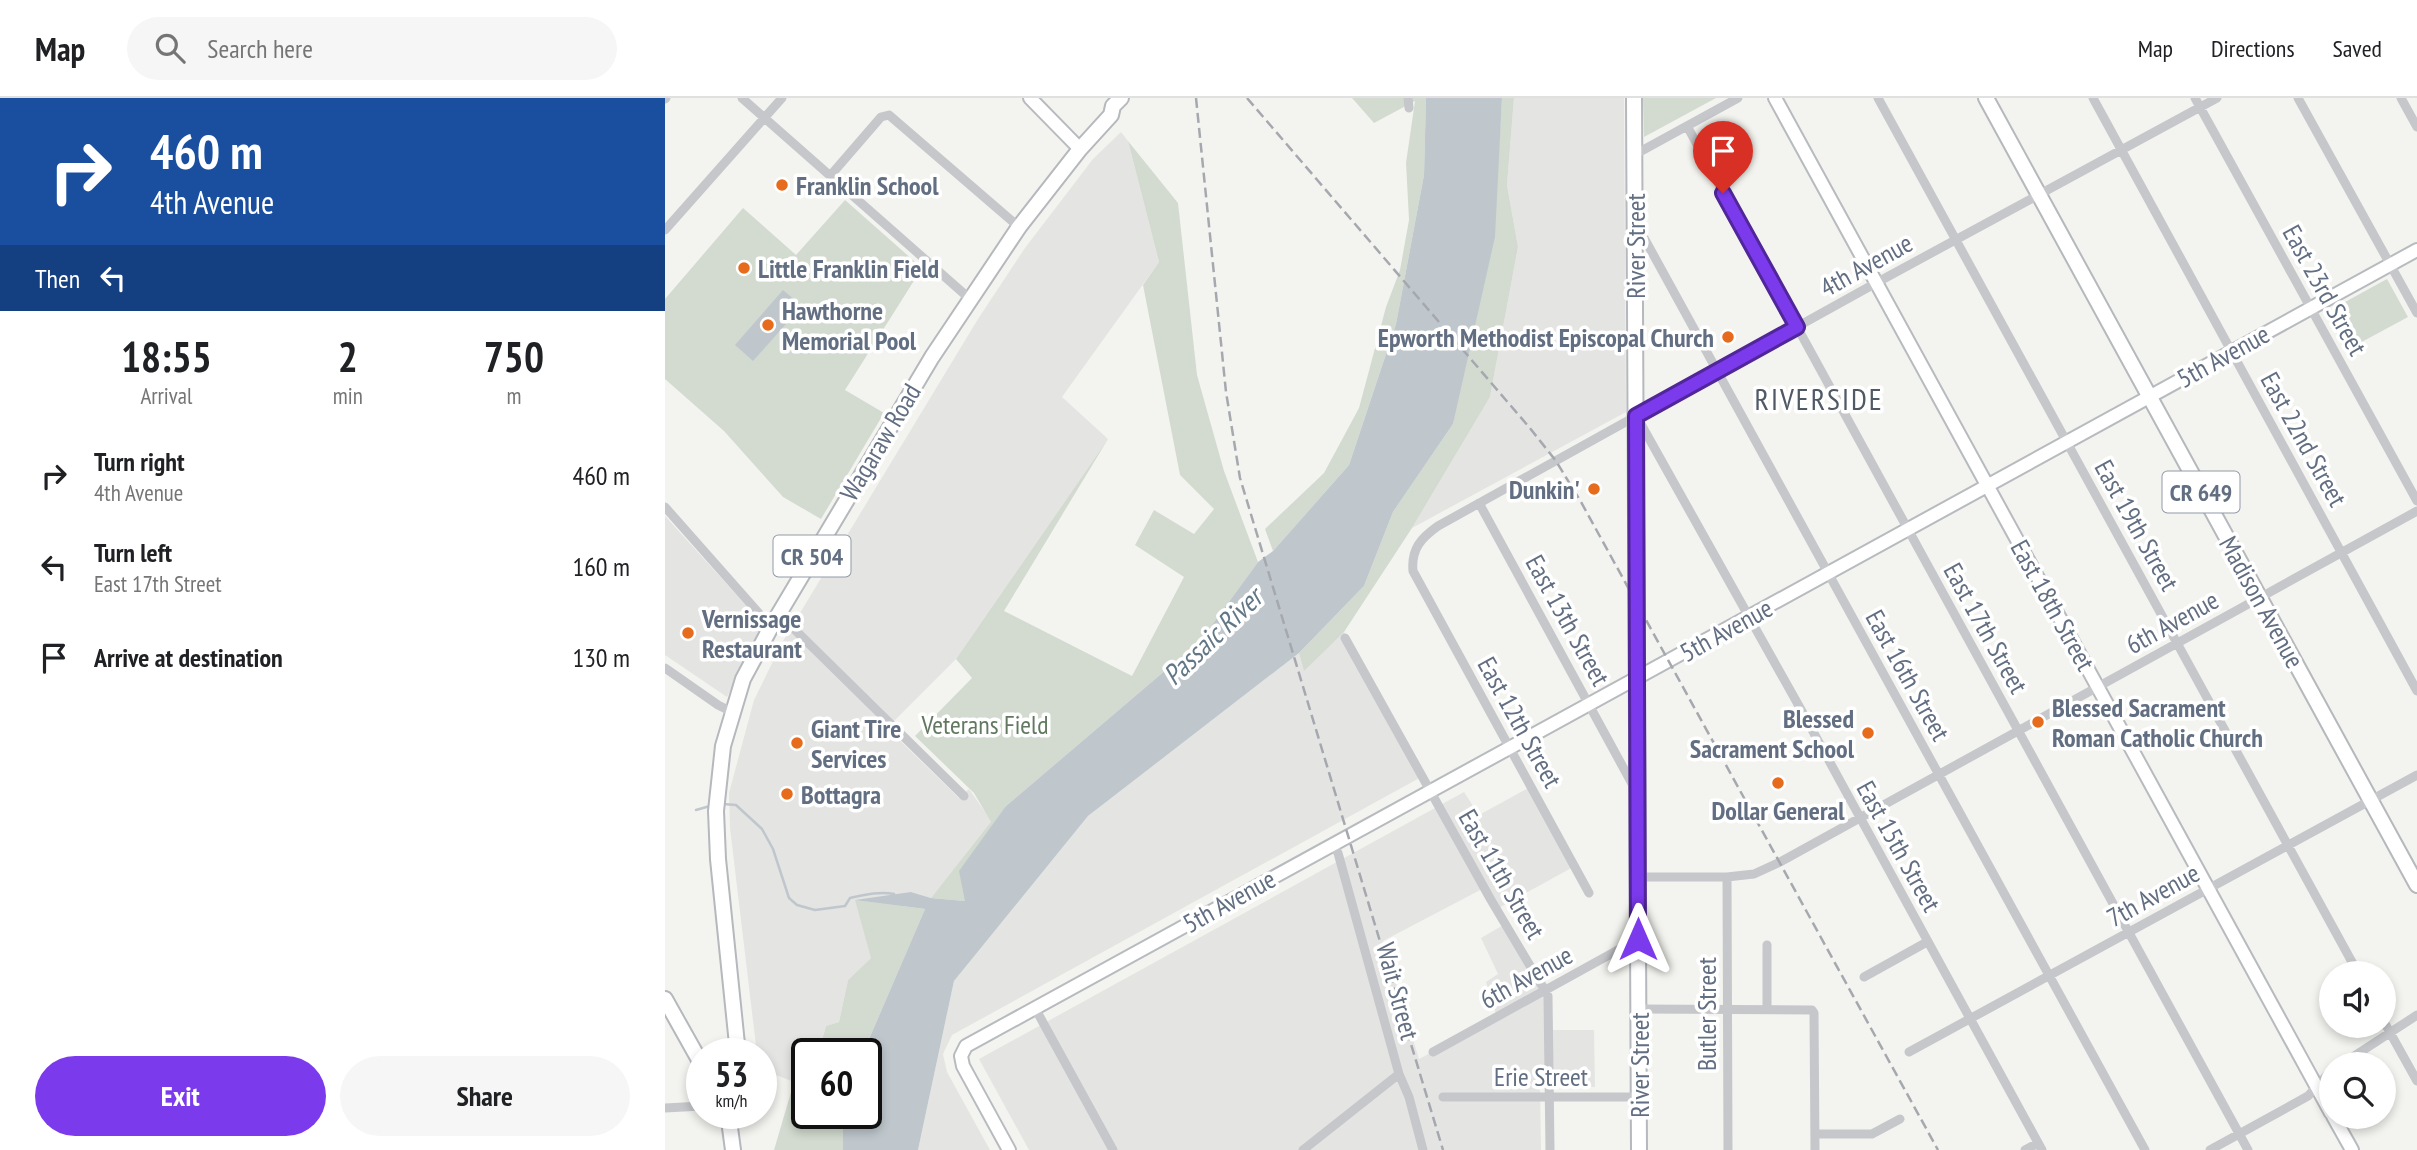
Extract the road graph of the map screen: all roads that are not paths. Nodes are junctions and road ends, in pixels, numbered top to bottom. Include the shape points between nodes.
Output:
1 (742, 98) edge
2 (782, 98) edge
3 (1030, 98) edge
4 (1121, 98) edge
5 (1133, 98) edge
6 (1634, 98) edge
7 (1738, 98) edge
8 (1775, 98) edge
9 (1878, 98) edge
10 (1986, 98) edge
11 (2093, 98) edge
12 (2195, 98) edge
13 (2217, 98) edge
14 (2298, 98) edge
15 (2401, 98) edge
16 (2200, 107) junction
17 (1111, 115) junction
18 (764, 118) junction
19 (1687, 127) junction
20 (2417, 127) edge
21 (1080, 149) junction
22 (2122, 150) junction
23 (1634, 155) junction
24 (830, 176) junction
25 (2038, 196) junction
26 (1635, 220) junction
27 (1019, 227) junction
28 (665, 230) edge
29 (1956, 240) junction
30 (2417, 250) edge
31 (2391, 265) junction
32 (1876, 283) junction
33 (970, 299) junction
34 (2311, 308) junction
35 (2417, 313) edge
36 (1797, 327) junction
37 (2232, 351) junction
38 (1717, 371) junction
39 (2149, 397) junction
40 (1636, 416) junction
41 (2067, 442) junction
42 (1987, 486) junction
43 (2417, 501) edge
44 (1479, 503) junction
45 (665, 507) edge
46 (2417, 511) edge
47 (1908, 529) junction
48 (2342, 552) junction
49 (1413, 571) joint
50 (1828, 573) junction
51 (2259, 598) junction
52 (1749, 616) junction
53 (774, 621) junction
54 (1345, 638) dead end
55 (2177, 643) junction
56 (665, 668) edge
57 (1637, 677) junction
58 (2098, 686) junction
59 (2417, 691) edge
60 (1590, 704) junction
61 (731, 712) junction
62 (2019, 730) junction
63 (1510, 747) junction
64 (1939, 774) junction
65 (2417, 775) edge
66 (1431, 790) junction
67 (1638, 795) junction
68 (964, 796) dead end
69 (2370, 800) junction
70 (1859, 818) junction
71 (1332, 845) junction
72 (2288, 845) junction
73 (1638, 877) junction
74 (1727, 877) junction
75 (2417, 886) edge
76 (2209, 888) junction
77 (1589, 893) dead end
78 (2128, 932) junction
79 (1638, 939) junction
80 (1927, 942) junction
81 (1767, 945) dead end
82 (2351, 961) edge
83 (1864, 976) dead end
84 (2049, 976) junction
85 (1545, 990) junction
86 (665, 999) edge
87 (1035, 1008) junction
88 (1639, 1009) junction
89 (1727, 1009) junction
90 (1767, 1009) junction
91 (2417, 1015) edge
92 (1970, 1019) junction
93 (2396, 1030) edge
94 (687, 1038) edge
95 (736, 1038) edge
96 (2383, 1038) edge
97 (2394, 1038) edge
98 (1433, 1052) dead end
99 (1909, 1052) dead end
100 (2361, 1052) edge
101 (1399, 1074) junction
102 (2417, 1081) edge
103 (2319, 1083) edge
104 (2316, 1086) junction
105 (2319, 1091) edge
106 (1443, 1097) dead end
107 (1550, 1097) junction
108 (1639, 1097) junction
109 (686, 1107) edge
110 (665, 1108) edge
111 (1900, 1119) dead end
112 (730, 1129) edge
113 (2340, 1129) edge
114 (1815, 1134) junction
115 (2239, 1134) junction
116 (2040, 1146) edge
117 (733, 1150) edge
118 (1009, 1150) edge
119 (1112, 1150) edge
120 (1303, 1150) edge
121 (1423, 1150) edge
122 (1550, 1150) edge
123 (1639, 1150) edge
124 (1728, 1150) edge
125 (1815, 1150) edge
126 (2025, 1150) edge
127 (2145, 1150) edge
128 (2210, 1150) edge
129 (2248, 1150) edge
130 (2352, 1150) edge

1 - 18 street
2 - 18 street
3 - 21 main road
4 - 17 main road, Wagaraw Road / CR 504
5 - 17 main road, Wagaraw Road / CR 504 via 1120,113
6 - 23 main road, River Street
7 - 19 street
8 - 32 main road, East 18th Street
9 - 29 street, East 19th Street
10 - 25 main road, Madison Avenue / CR 649
11 - 22 street, East 22nd Street
12 - 16 street, East 23rd Street
13 - 16 street, 4th Avenue
14 - 31 street
15 - 20 street
16 - 22 street, 4th Avenue
16 - 34 street, East 23rd Street
17 - 21 main road, Wagaraw Road / CR 504
18 - 24 street
18 - 28 street
19 - 23 street
19 - 36 street, East 17th Street
21 - 27 main road, Wagaraw Road / CR 504
22 - 25 street, 4th Avenue
22 - 37 street, East 22nd Street
23 - 26 main road, River Street
24 - 27 street via 881,117 889,115
24 - 33 street
25 - 29 street, 4th Avenue
25 - 39 main road, Madison Avenue / CR 649
26 - 38 street, East 16th Street
26 - 40 main road, River Street
27 - 33 main road, Wagaraw Road / CR 504
29 - 32 street, 4th Avenue
29 - 41 street, East 19th Street
30 - 31 main road, 5th Avenue
31 - 34 main road, 5th Avenue
31 - 35 street
32 - 36 street, 4th Avenue
32 - 42 main road, East 18th Street
33 - 53 main road, Wagaraw Road / CR 504
34 - 37 main road, 5th Avenue
34 - 43 street, East 23rd Street
36 - 38 street, 4th Avenue
36 - 47 street, East 17th Street
37 - 39 main road, 5th Avenue
37 - 48 street, East 22nd Street
38 - 40 street, 4th Avenue
38 - 50 street, East 16th Street
39 - 41 main road, 5th Avenue
39 - 51 main road, Madison Avenue / CR 649
40 - 44 street, 4th Avenue
40 - 52 street, East 15th Street
40 - 57 main road, River Street
41 - 42 main road, 5th Avenue
41 - 55 street, East 19th Street
42 - 47 main road, 5th Avenue
42 - 58 main road, East 18th Street
44 - 49 street, 4th Avenue via 1423,537 1414,554
44 - 60 street, East 13th Street
45 - 53 street
46 - 48 street, 6th Avenue
47 - 50 main road, 5th Avenue
47 - 62 street, East 17th Street
48 - 51 street, 6th Avenue
48 - 59 street, East 22nd Street
49 - 63 street, East 12th Street
50 - 52 main road, 5th Avenue
50 - 64 street, East 16th Street
51 - 55 street, 6th Avenue
51 - 69 main road, Madison Avenue / CR 649
52 - 57 main road, 5th Avenue
52 - 70 street, East 15th Street
53 - 61 main road, Wagaraw Road / CR 504
53 - 68 street via 788,623
54 - 66 street, East 11th Street
55 - 58 street, 6th Avenue
55 - 72 street, East 19th Street
56 - 61 street
57 - 60 main road, 5th Avenue
57 - 67 main road, River Street
58 - 62 street, 6th Avenue
58 - 76 main road, East 18th Street
60 - 63 main road, 5th Avenue
60 - 67 street, East 13th Street
61 - 95 main road, Wagaraw Road / CR 504 via 716,804
62 - 64 street, 6th Avenue
62 - 78 street, East 17th Street
63 - 66 main road, 5th Avenue
63 - 77 street, East 12th Street
64 - 70 street, 6th Avenue
64 - 84 street, East 16th Street
65 - 69 street, 7th Avenue
66 - 71 main road, 5th Avenue
66 - 85 street, East 11th Street
67 - 73 main road, River Street
69 - 72 street, 7th Avenue
69 - 75 main road, Madison Avenue / CR 649
70 - 74 street, 6th Avenue via 1754,874
70 - 80 street, East 15th Street
71 - 87 main road, 5th Avenue
71 - 101 street, Wait Street via 1338,853
72 - 76 street, 7th Avenue
72 - 82 street, East 19th Street
73 - 74 street, 6th Avenue
73 - 79 main road, River Street
74 - 89 street, Butler Street
76 - 78 street, 7th Avenue
76 - 104 main road, East 18th Street
78 - 84 street, 7th Avenue
78 - 115 street, East 17th Street
79 - 85 street, 6th Avenue
79 - 88 main road, River Street
80 - 83 street
80 - 92 street, East 15th Street
81 - 90 street
84 - 92 street, 7th Avenue
84 - 127 street, East 16th Street
85 - 98 street, 6th Avenue
85 - 107 street, East 11th Street via 1550,1004
86 - 94 main road
87 - 118 main road, 5th Avenue via 962,1051 963,1066
87 - 119 street
88 - 89 street
88 - 108 main road, River Street
89 - 90 street
89 - 124 street, Butler Street
90 - 114 street via 1814,1013
91 - 93 street
92 - 99 street, 7th Avenue
92 - 116 street, East 15th Street
96 - 100 street
97 - 102 street
101 - 120 street
101 - 121 street, Wait Street
103 - 104 street
104 - 105 main road, East 18th Street
104 - 115 street via 2308,1096
106 - 107 street, Erie Street
107 - 108 street, Erie Street
107 - 122 street, East 11th Street
108 - 123 main road, River Street
109 - 110 street
111 - 114 street via 1872,1134
112 - 117 main road
113 - 130 main road, East 18th Street
114 - 125 street
115 - 128 street
115 - 129 street, East 17th Street
116 - 126 street

